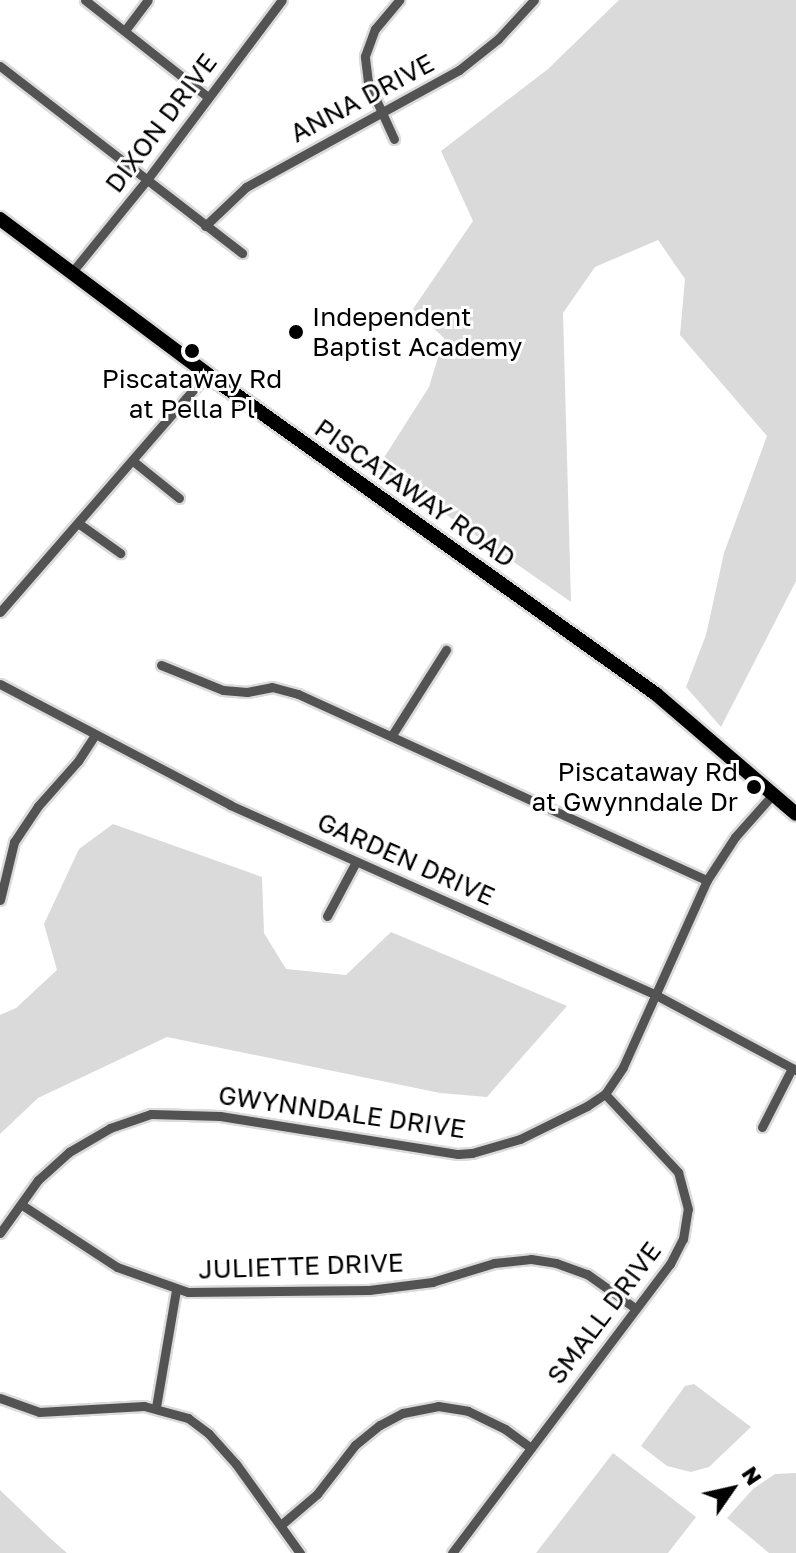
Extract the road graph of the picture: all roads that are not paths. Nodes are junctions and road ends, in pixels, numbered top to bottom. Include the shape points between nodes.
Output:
1 (85, 0) edge
2 (148, 0) edge
3 (282, 0) edge
4 (399, 0) edge
5 (534, 0) edge
6 (126, 29) junction
7 (0, 66) edge
8 (208, 97) junction
9 (379, 112) junction
10 (394, 139) dead end
11 (146, 181) junction
12 (0, 219) edge
13 (205, 226) junction
14 (242, 253) dead end
15 (72, 272) junction
16 (207, 374) junction
17 (133, 461) junction
18 (179, 498) dead end
19 (78, 523) junction
20 (120, 553) dead end
21 (0, 612) edge
22 (446, 650) dead end
23 (161, 665) dead end
24 (0, 684) edge
25 (392, 735) junction
26 (94, 736) junction
27 (774, 793) junction
28 (796, 814) edge
29 (356, 862) junction
30 (707, 880) junction
31 (0, 900) edge
32 (327, 916) dead end
33 (656, 995) junction
34 (794, 1069) edge
35 (605, 1094) junction
36 (762, 1127) dead end
37 (22, 1205) junction
38 (0, 1233) edge
39 (176, 1290) junction
40 (635, 1308) junction
41 (0, 1398) edge
42 (156, 1407) junction
43 (531, 1448) junction
44 (282, 1524) junction
45 (300, 1553) edge
46 (452, 1553) edge

1 - 6 street
2 - 6 street
3 - 8 street, DIXON DRIVE
4 - 9 street via 375,29 365,56
5 - 9 street, ANNA DRIVE via 459,70
6 - 8 street
7 - 11 street
8 - 11 street, DIXON DRIVE
9 - 10 street
9 - 13 street, ANNA DRIVE via 246,187
11 - 13 street
11 - 15 street, DIXON DRIVE
12 - 15 main road, PISCATAWAY ROAD
13 - 14 street
15 - 16 main road, PISCATAWAY ROAD
16 - 17 street
16 - 27 main road, PISCATAWAY ROAD via 656,694
17 - 18 street
17 - 19 street
19 - 20 street
19 - 21 street
22 - 25 street
23 - 25 street via 223,690 281,689
24 - 26 street, GARDEN DRIVE
25 - 30 street
26 - 29 street, GARDEN DRIVE
26 - 31 street via 14,842
27 - 28 main road, PISCATAWAY ROAD
27 - 30 street via 735,837
29 - 32 street
29 - 33 street, GARDEN DRIVE
30 - 33 street
33 - 34 street, GARDEN DRIVE
33 - 35 street
34 - 36 street
35 - 37 street, GWYNNDALE DRIVE via 520,1139 472,1153 220,1116 151,1114 110,1128 69,1152 38,1180
35 - 40 street, SMALL DRIVE via 672,1162 687,1200 678,1252
37 - 38 street, GWYNNDALE DRIVE
37 - 39 street, JULIETTE DRIVE via 117,1267
39 - 40 street, JULIETTE DRIVE via 369,1290 531,1259 587,1274
39 - 42 street
40 - 43 street, SMALL DRIVE
41 - 42 street via 39,1412
42 - 44 street via 188,1418 209,1434
43 - 44 street via 468,1411 438,1406 403,1413 355,1445 317,1494
43 - 46 street, SMALL DRIVE
44 - 45 street

